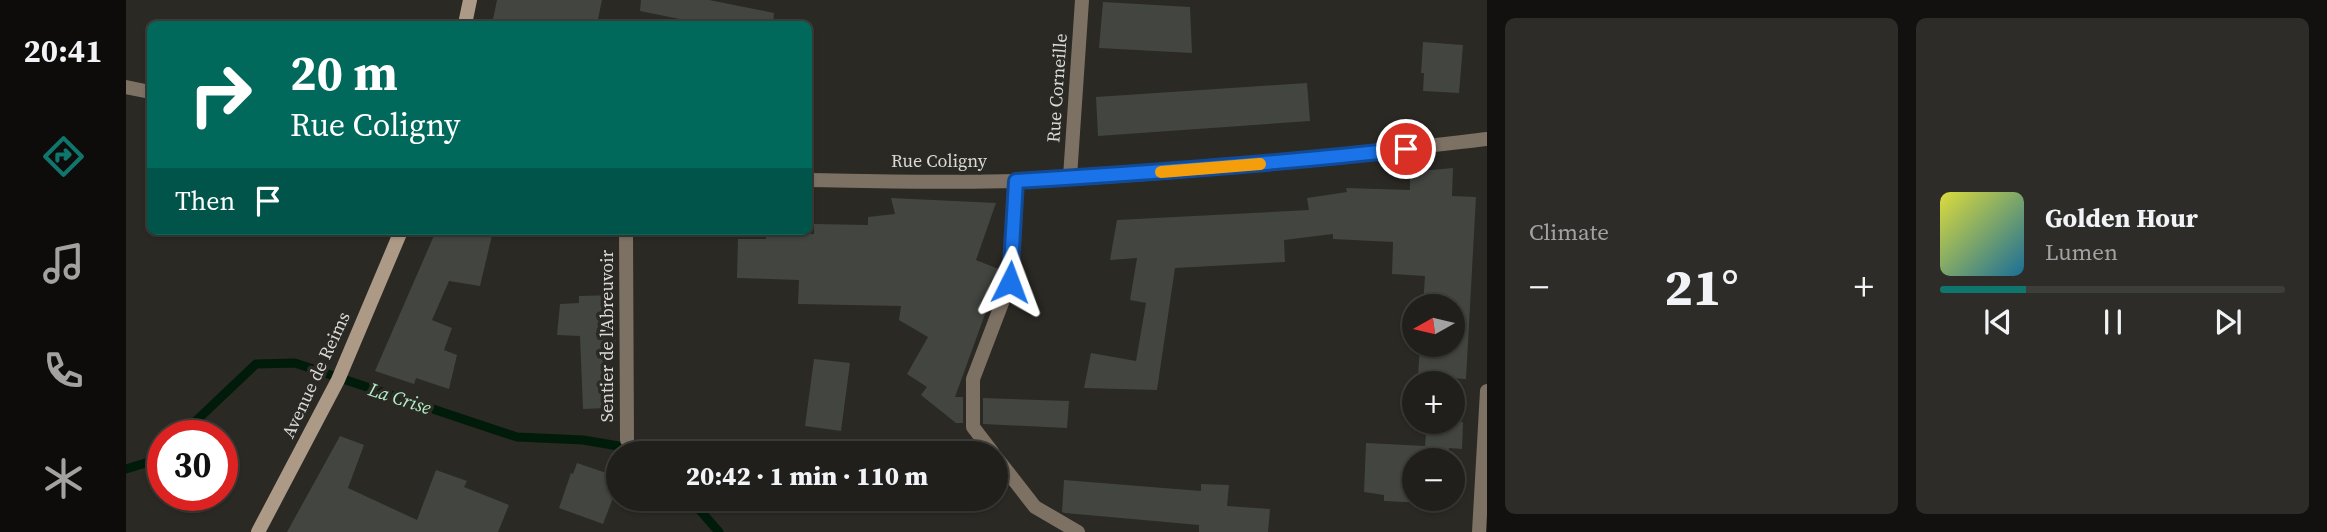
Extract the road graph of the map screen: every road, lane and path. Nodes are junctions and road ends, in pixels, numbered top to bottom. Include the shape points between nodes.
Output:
1 (470, 0) edge
2 (1082, 0) edge
3 (466, 21) edge
4 (126, 87) edge
5 (147, 91) edge
6 (1487, 139) edge
7 (1070, 177) junction
8 (812, 180) edge
9 (1016, 181) junction
10 (399, 235) edge
11 (626, 235) edge
12 (1487, 391) edge
13 (627, 440) dead end
14 (984, 441) edge
15 (1008, 473) edge
16 (258, 532) edge
17 (1078, 532) edge
18 (1479, 532) edge

1 - 3 main road
2 - 7 street, Rue Corneille
4 - 5 street
6 - 7 street, Rue Coligny via 1325,158
7 - 9 street, Rue Coligny
8 - 9 street, Rue Coligny
9 - 14 street via 1010,282 973,379 973,427
10 - 16 main road, Avenue de Reims via 348,359
11 - 13 street, Sentier de l'Abreuvoir
12 - 18 street
15 - 17 street via 1035,507

